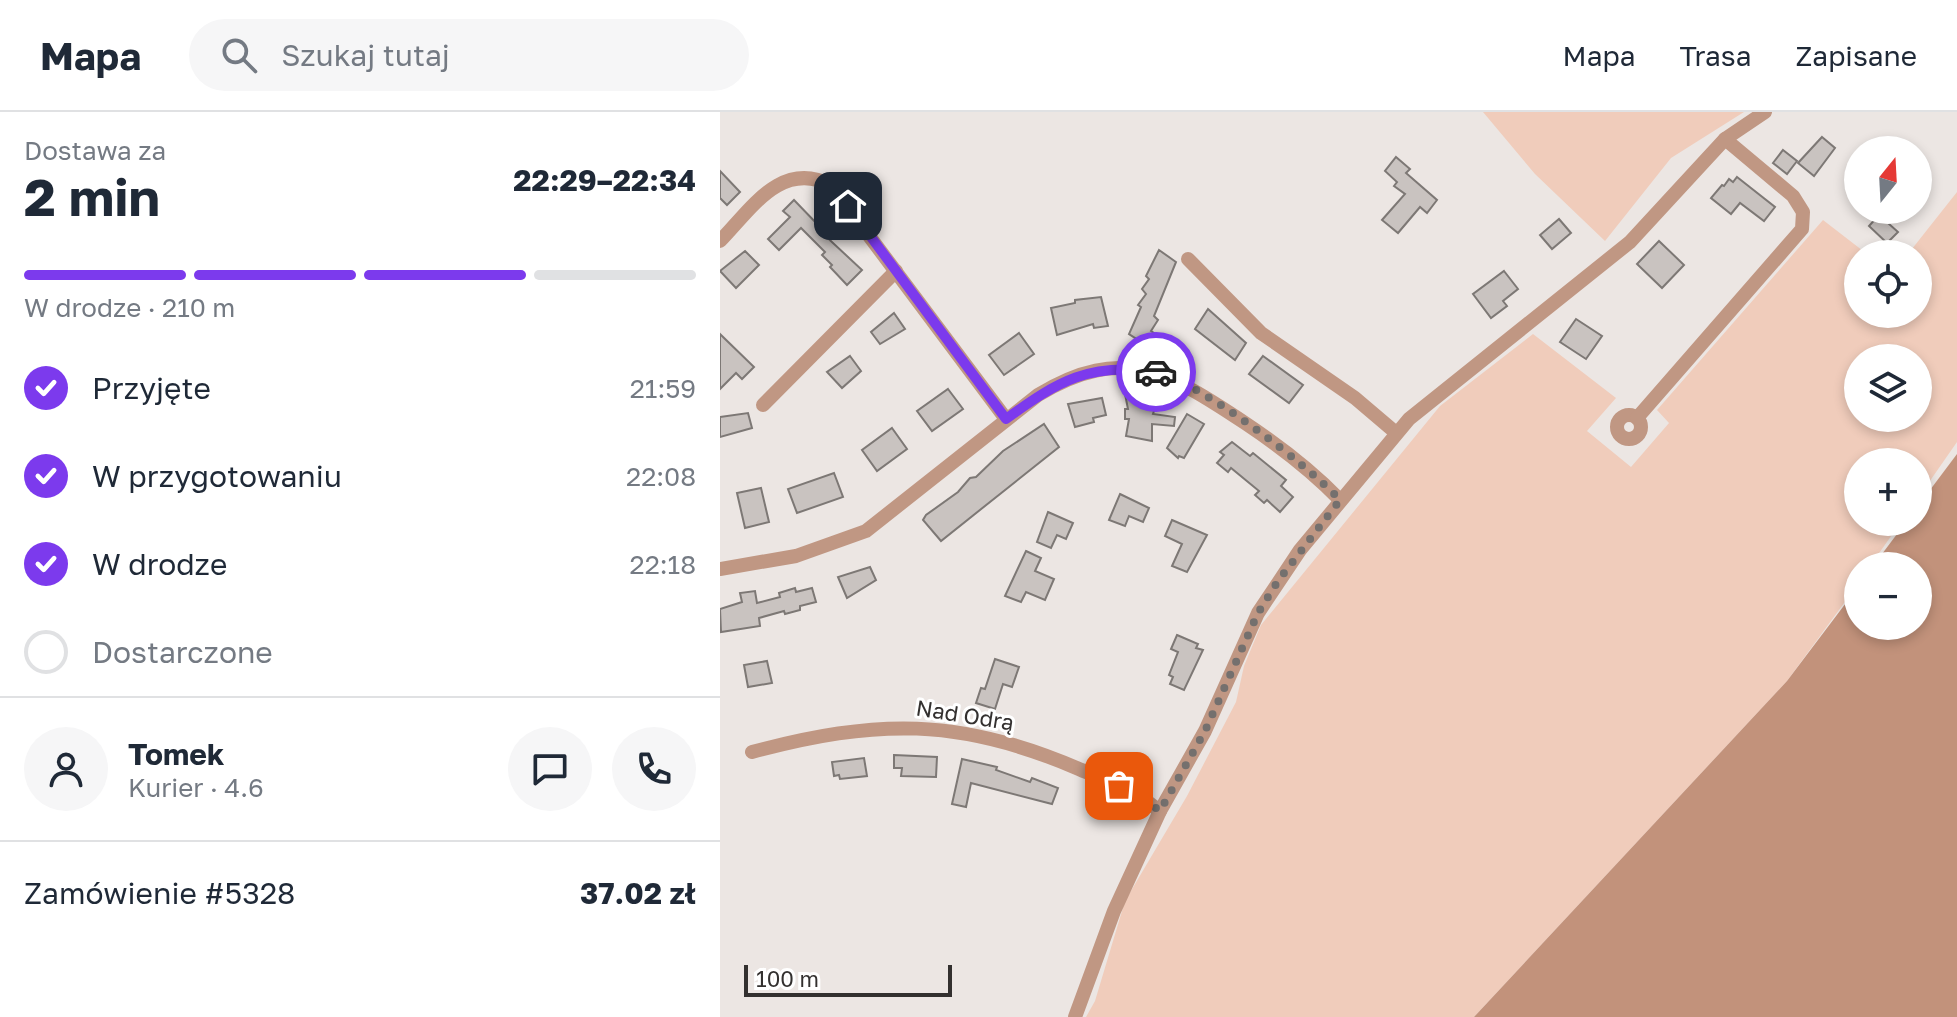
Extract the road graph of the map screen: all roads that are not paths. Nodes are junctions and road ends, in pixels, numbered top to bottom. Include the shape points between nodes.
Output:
1 (1765, 112) edge
2 (1725, 139) junction
3 (720, 241) edge
4 (1188, 259) dead end
5 (896, 271) junction
6 (763, 405) dead end
7 (1637, 418) dead end
8 (1006, 419) junction
9 (1395, 432) junction
10 (1340, 500) junction
11 (720, 569) edge
12 (752, 752) dead end
13 (1160, 811) junction
14 (1075, 1017) edge

1 - 2 street
2 - 7 street via 1793,196 1803,212 1802,229
2 - 9 street via 1630,242
3 - 5 street via 786,179 816,177 831,185
4 - 9 street via 1261,333
5 - 6 street
5 - 8 street
8 - 10 street via 1083,373 1159,373 1274,443
8 - 11 street via 866,531 796,556
9 - 10 street
10 - 13 street via 1258,613 1205,731
12 - 13 street, Nad Odrą via 868,728 952,732 1035,750 1135,793
13 - 14 street via 1114,911

